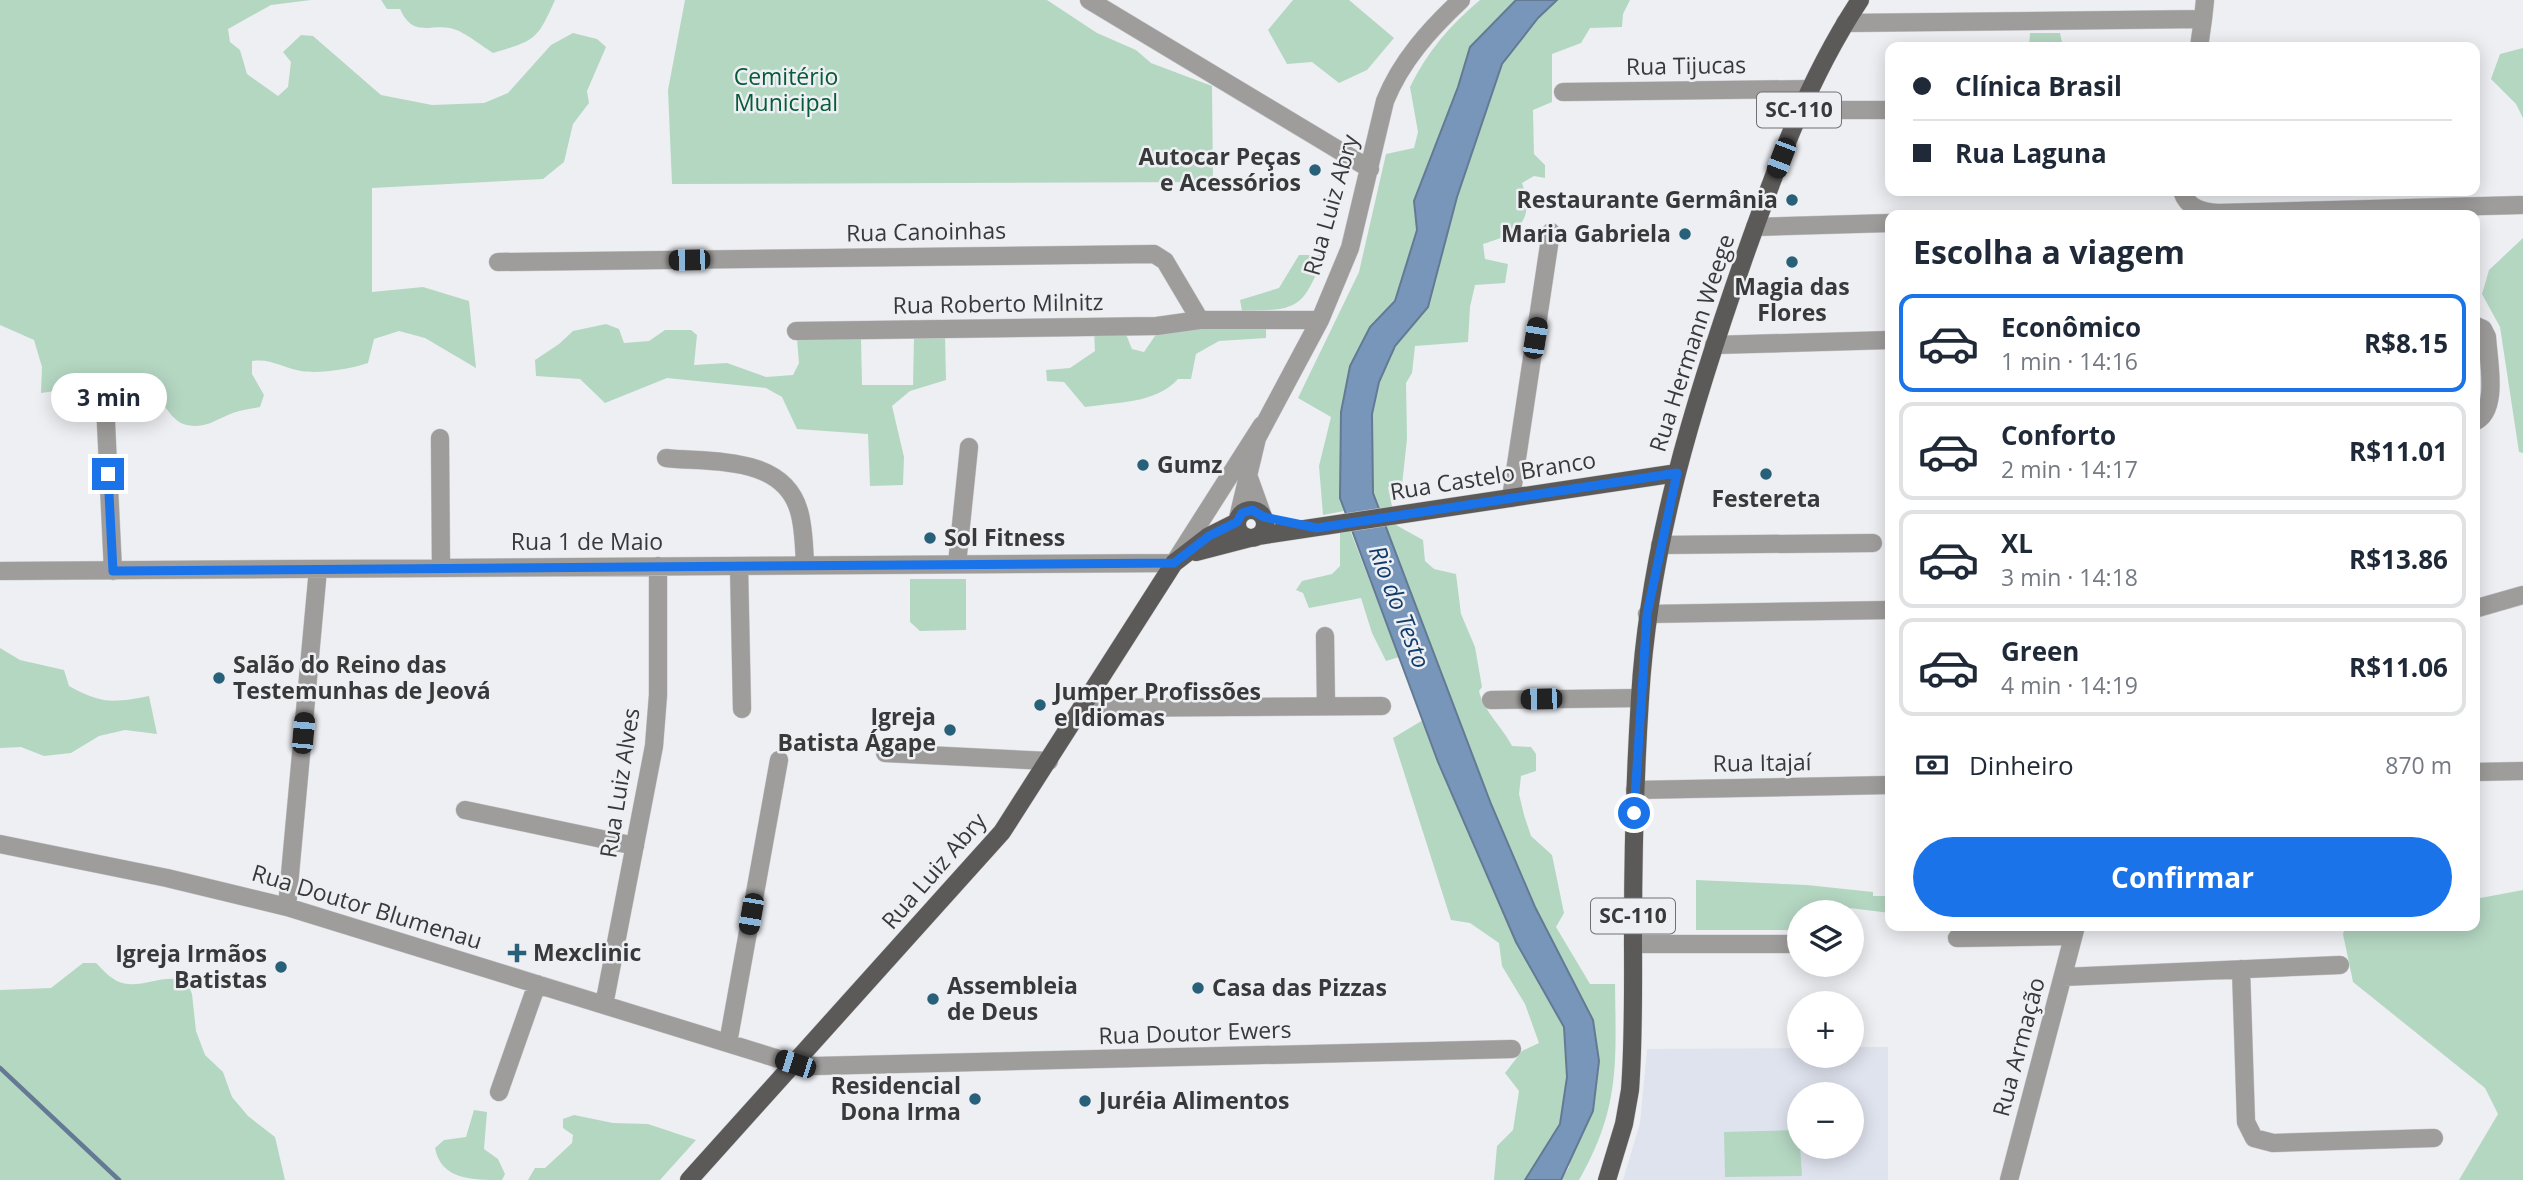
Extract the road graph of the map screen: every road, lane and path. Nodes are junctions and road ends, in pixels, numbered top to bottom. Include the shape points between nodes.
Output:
1 (1090, 0) edge
2 (1461, 0) edge
3 (1860, 0) edge
4 (2205, 0) edge
5 (2203, 19) junction
6 (1845, 23) junction
7 (2200, 42) edge
8 (1809, 89) junction
9 (1563, 92) dead end
10 (1799, 110) junction
11 (1885, 110) edge
12 (1370, 169) junction
13 (2186, 198) edge
14 (2521, 205) dead end
15 (2204, 210) edge
16 (2332, 210) edge
17 (1885, 223) edge
18 (1755, 227) junction
19 (1551, 232) dead end
20 (498, 262) dead end
21 (1200, 320) junction
22 (1320, 320) junction
23 (2480, 328) edge
24 (796, 331) dead end
25 (1885, 340) edge
26 (1714, 345) junction
27 (105, 402) dead end
28 (2480, 418) edge
29 (1262, 425) junction
30 (440, 438) dead end
31 (969, 447) dead end
32 (666, 458) dead end
33 (1247, 473) junction
34 (1677, 473) junction
35 (1511, 498) junction
36 (1263, 516) junction
37 (1238, 520) junction
38 (1317, 528) junction
39 (1254, 537) junction
40 (1873, 543) dead end
41 (1660, 545) junction
42 (1174, 563) junction
43 (957, 564) junction
44 (805, 565) junction
45 (658, 566) junction
46 (739, 566) junction
47 (442, 568) junction
48 (318, 569) junction
49 (0, 571) edge
50 (113, 571) junction
51 (2523, 595) edge
52 (2480, 607) edge
53 (1885, 610) edge
54 (1647, 614) junction
55 (1325, 636) dead end
56 (1640, 698) junction
57 (1491, 700) dead end
58 (1326, 706) junction
59 (1382, 706) dead end
60 (1082, 708) junction
61 (742, 709) dead end
62 (885, 752) dead end
63 (779, 760) dead end
64 (1049, 761) junction
65 (2523, 771) edge
66 (2480, 772) edge
67 (1885, 785) edge
68 (1635, 790) junction
69 (465, 810) dead end
70 (0, 844) edge
71 (635, 846) junction
72 (287, 907) junction
73 (2074, 931) edge
74 (1957, 938) dead end
75 (1633, 944) junction
76 (1787, 944) edge
77 (2340, 965) dead end
78 (2241, 969) junction
79 (2063, 977) junction
80 (537, 984) junction
81 (604, 1004) junction
82 (728, 1043) junction
83 (1512, 1049) dead end
84 (795, 1064) junction
85 (499, 1092) dead end
86 (2434, 1138) dead end
87 (689, 1180) edge
88 (1606, 1180) edge
89 (2010, 1180) edge

1 - 12 street
2 - 12 street, Rua Luiz Abry via 1428,33 1393,81
3 - 6 main road, Rua Hermann Weege / SC-110
4 - 5 street
5 - 6 street
5 - 7 street
6 - 8 main road, Rua Hermann Weege / SC-110
8 - 9 street, Rua Tijucas
8 - 10 main road, Rua Hermann Weege / SC-110
10 - 11 street
10 - 18 main road, Rua Hermann Weege / SC-110
12 - 22 street, Rua Luiz Abry via 1350,248
13 - 15 street
14 - 16 street
17 - 18 street
18 - 26 main road, Rua Hermann Weege / SC-110
19 - 35 street
20 - 21 street, Rua Canoinhas via 1154,254 1166,261
21 - 22 street
21 - 24 street, Rua Roberto Milnitz via 1157,326
22 - 29 street, Rua Luiz Abry
23 - 28 street via 2487,337 2489,401
25 - 26 street
26 - 34 main road, Rua Hermann Weege / SC-110
27 - 50 street
29 - 33 street, Rua Luiz Abry
29 - 42 street
30 - 47 street
31 - 43 street
32 - 44 street via 758,468 774,474 798,509
33 - 36 street
33 - 37 street, Rua Luiz Abry
34 - 35 main road, Rua Castelo Branco
34 - 41 main road, Rua Hermann Weege / SC-110
35 - 38 main road, Rua Castelo Branco
36 - 37 main road via 1249,510
36 - 38 main road, Rua Castelo Branco
36 - 39 main road via 1265,528
37 - 39 main road via 1240,533
37 - 42 main road, Rua Luiz Abry
38 - 39 main road, Rua Castelo Branco
39 - 42 main road via 1212,546
40 - 41 street
41 - 54 main road, Rua Hermann Weege / SC-110
42 - 43 street, Rua 1 de Maio
42 - 60 main road, Rua Luiz Abry
43 - 44 street, Rua 1 de Maio
44 - 46 street, Rua 1 de Maio
45 - 46 street, Rua 1 de Maio
45 - 47 street, Rua 1 de Maio
45 - 71 street, Rua Luiz Alves via 657,721
46 - 61 street
47 - 48 street, Rua 1 de Maio
48 - 50 street, Rua 1 de Maio
48 - 72 street
49 - 50 street, Rua 1 de Maio
51 - 52 street
53 - 54 street
54 - 56 main road, Rua Hermann Weege / SC-110
55 - 58 street
56 - 57 street
56 - 68 main road, Rua Hermann Weege / SC-110
58 - 59 street
58 - 60 street
60 - 64 main road, Rua Luiz Abry
62 - 64 street
63 - 82 street
64 - 84 main road, Rua Luiz Abry via 984,854
65 - 66 street
67 - 68 street, Rua Itajaí
68 - 75 main road, Rua Hermann Weege / SC-110
69 - 71 street
70 - 72 street, Rua Doutor Blumenau
71 - 81 street, Rua Luiz Alves
72 - 80 street, Rua Doutor Blumenau
73 - 74 street
73 - 79 street, Rua Armação
75 - 76 street
75 - 88 main road, Rua Hermann Weege / SC-110 via 1630,1090 1625,1124
77 - 78 street
78 - 79 street
78 - 86 street via 2246,1122 2254,1138 2273,1143
79 - 89 street, Rua Armação
80 - 81 street, Rua Doutor Blumenau
80 - 85 street
81 - 82 street, Rua Doutor Blumenau
82 - 84 street, Rua Doutor Blumenau
83 - 84 street, Rua Doutor Ewers via 835,1068
84 - 87 main road, Rua Luiz Abry

